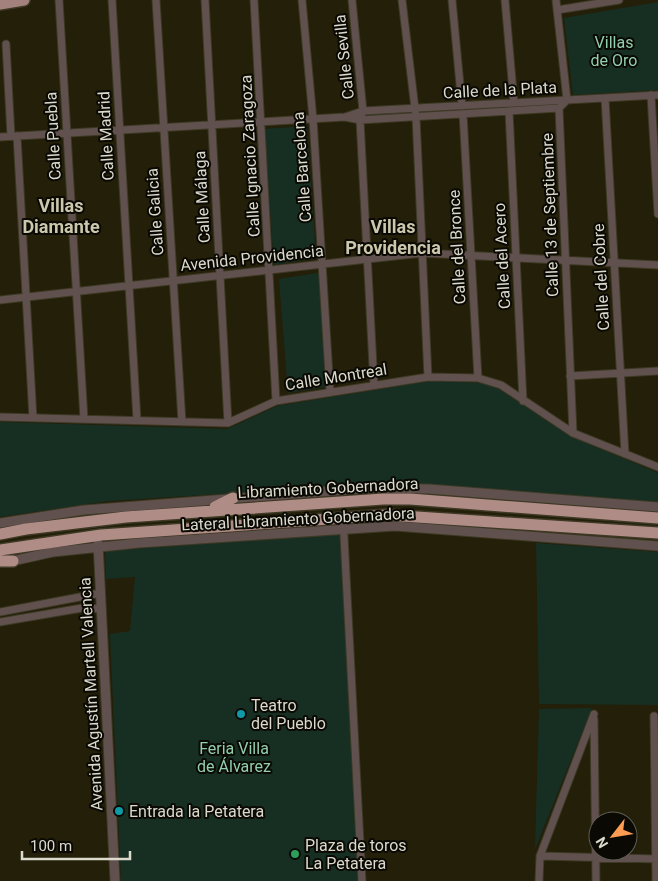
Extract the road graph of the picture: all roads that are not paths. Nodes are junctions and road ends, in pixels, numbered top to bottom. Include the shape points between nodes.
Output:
1 (24, 0) edge
2 (59, 0) edge
3 (112, 0) edge
4 (156, 0) edge
5 (205, 0) edge
6 (254, 0) edge
7 (302, 0) edge
8 (352, 0) edge
9 (402, 0) edge
10 (452, 0) edge
11 (505, 0) edge
12 (556, 0) edge
13 (616, 0) edge
14 (0, 4) edge
15 (558, 10) junction
16 (6, 44) dead end
17 (655, 95) edge
18 (605, 98) junction
19 (567, 100) junction
20 (514, 103) junction
21 (462, 106) junction
22 (414, 108) junction
23 (560, 108) junction
24 (363, 111) junction
25 (509, 111) junction
26 (462, 114) junction
27 (345, 117) junction
28 (416, 117) junction
29 (312, 119) junction
30 (360, 120) junction
31 (262, 122) junction
32 (212, 125) junction
33 (164, 128) junction
34 (120, 130) junction
35 (67, 133) junction
36 (14, 136) junction
37 (0, 137) edge
38 (658, 214) edge
39 (422, 253) junction
40 (471, 255) junction
41 (516, 258) junction
42 (367, 259) junction
43 (566, 260) junction
44 (614, 262) junction
45 (322, 264) junction
46 (658, 265) edge
47 (270, 270) junction
48 (220, 276) junction
49 (173, 281) junction
50 (129, 286) junction
51 (77, 292) junction
52 (26, 298) junction
53 (0, 300) edge
54 (658, 371) edge
55 (620, 374) junction
56 (570, 376) junction
57 (428, 377) junction
58 (478, 378) junction
59 (374, 385) junction
60 (330, 391) junction
61 (276, 401) junction
62 (523, 401) junction
63 (0, 417) edge
64 (33, 418) junction
65 (84, 419) junction
66 (137, 420) junction
67 (182, 422) junction
68 (228, 423) junction
69 (573, 433) junction
70 (625, 454) junction
71 (658, 467) edge
72 (233, 498) junction
73 (658, 507) edge
74 (208, 510) junction
75 (658, 518) edge
76 (0, 523) edge
77 (344, 523) junction
78 (658, 533) edge
79 (0, 534) edge
80 (98, 542) junction
81 (658, 546) edge
82 (0, 550) edge
83 (13, 561) joint
84 (0, 563) edge
85 (101, 593) junction
86 (102, 609) junction
87 (0, 612) edge
88 (0, 622) edge
89 (654, 716) dead end
90 (595, 811) edge
91 (540, 856) junction
92 (588, 858) edge
93 (638, 859) edge
94 (657, 859) edge
95 (596, 861) edge
96 (116, 881) edge
97 (362, 881) edge
98 (539, 881) edge
99 (596, 881) edge
100 (656, 881) edge

1 - 14 main road
2 - 35 street, Calle Puebla
3 - 34 street, Calle Madrid
4 - 33 street, Calle Galicia
5 - 32 street, Calle Málaga
6 - 31 street, Calle Ignacio Zaragoza
7 - 29 street, Calle Barcelona
8 - 24 street, Calle Sevilla
9 - 22 street
10 - 21 street
11 - 20 street
12 - 15 street
13 - 15 street
15 - 19 street
16 - 36 street
17 - 18 street, Calle de la Plata
17 - 38 street
18 - 19 street, Calle de la Plata
18 - 44 street, Calle del Cobre
19 - 20 street, Calle de la Plata
19 - 23 street
20 - 21 street, Calle de la Plata
21 - 22 street, Calle de la Plata
22 - 24 street, Calle de la Plata
22 - 28 street
23 - 25 street, Calle de la Plata
23 - 43 street, Calle 13 de Septiembre
24 - 27 street, Calle de la Plata
24 - 30 street
25 - 26 street, Calle de la Plata
25 - 41 street, Calle del Acero
26 - 28 street, Calle de la Plata
26 - 40 street, Calle del Bronce
27 - 29 street, Calle de la Plata
27 - 30 street, Calle de la Plata
28 - 30 street, Calle de la Plata
28 - 39 street
29 - 31 street, Calle de la Plata
29 - 45 street, Calle Barcelona
30 - 42 street, Calle Sevilla
31 - 32 street, Calle de la Plata
31 - 47 street, Calle Ignacio Zaragoza
32 - 33 street, Calle de la Plata
32 - 48 street, Calle Málaga
33 - 34 street, Calle de la Plata
33 - 49 street, Calle Galicia
34 - 35 street, Calle de la Plata
34 - 50 street, Calle Madrid
35 - 36 street, Calle de la Plata
35 - 51 street, Calle Puebla
36 - 37 street, Calle de la Plata
36 - 52 street
39 - 40 street, Avenida Providencia
39 - 42 street, Avenida Providencia
39 - 57 street
40 - 41 street, Avenida Providencia
40 - 58 street, Calle del Bronce
41 - 43 street, Avenida Providencia
41 - 62 street, Calle del Acero
42 - 45 street, Avenida Providencia
42 - 59 street, Calle Sevilla
43 - 44 street, Avenida Providencia
43 - 56 street, Calle 13 de Septiembre
44 - 46 street, Avenida Providencia
44 - 55 street, Calle del Cobre
45 - 47 street, Avenida Providencia
45 - 60 street, Calle Barcelona
47 - 48 street, Avenida Providencia
47 - 61 street, Calle Ignacio Zaragoza
48 - 49 street, Avenida Providencia
48 - 68 street, Calle Málaga
49 - 50 street, Avenida Providencia
49 - 67 street, Calle Galicia
50 - 51 street, Avenida Providencia
50 - 66 street, Calle Madrid
51 - 52 street, Avenida Providencia
51 - 65 street, Calle Puebla
52 - 53 street, Avenida Providencia
52 - 64 street
54 - 55 street
55 - 56 street
55 - 70 street, Calle del Cobre
56 - 69 street, Calle 13 de Septiembre
57 - 58 street, Calle Montreal
57 - 59 street, Calle Montreal
58 - 62 street, Calle Montreal via 501,385
59 - 60 street, Calle Montreal
60 - 61 street, Calle Montreal
61 - 68 street, Calle Montreal
62 - 69 street, Calle Montreal
63 - 64 street, Calle Montreal
64 - 65 street, Calle Montreal
65 - 66 street, Calle Montreal
66 - 67 street, Calle Montreal
67 - 68 street, Calle Montreal
69 - 70 street, Calle Montreal
70 - 71 street, Calle Montreal
72 - 73 street, Lateral Libramiento Gobernadora via 371,488 429,489
72 - 74 highway
72 - 76 street, Lateral Libramiento Gobernadora via 84,510
74 - 75 highway, Libramiento Gobernadora via 410,499
74 - 79 highway, Libramiento Gobernadora via 126,516
77 - 78 highway, Libramiento Gobernadora via 387,515 426,516
77 - 80 highway, Libramiento Gobernadora
77 - 81 street, Lateral Libramiento Gobernadora
77 - 97 street
80 - 82 highway, Libramiento Gobernadora
80 - 83 street
80 - 85 street, Avenida Agustín Martell Valencia
83 - 84 highway
85 - 86 street, Avenida Agustín Martell Valencia
85 - 87 street
86 - 88 street via 82,608
86 - 96 street, Avenida Agustín Martell Valencia
89 - 94 street
90 - 91 street via 594,714
91 - 92 street
91 - 98 street
93 - 94 street
94 - 100 street
95 - 99 street

